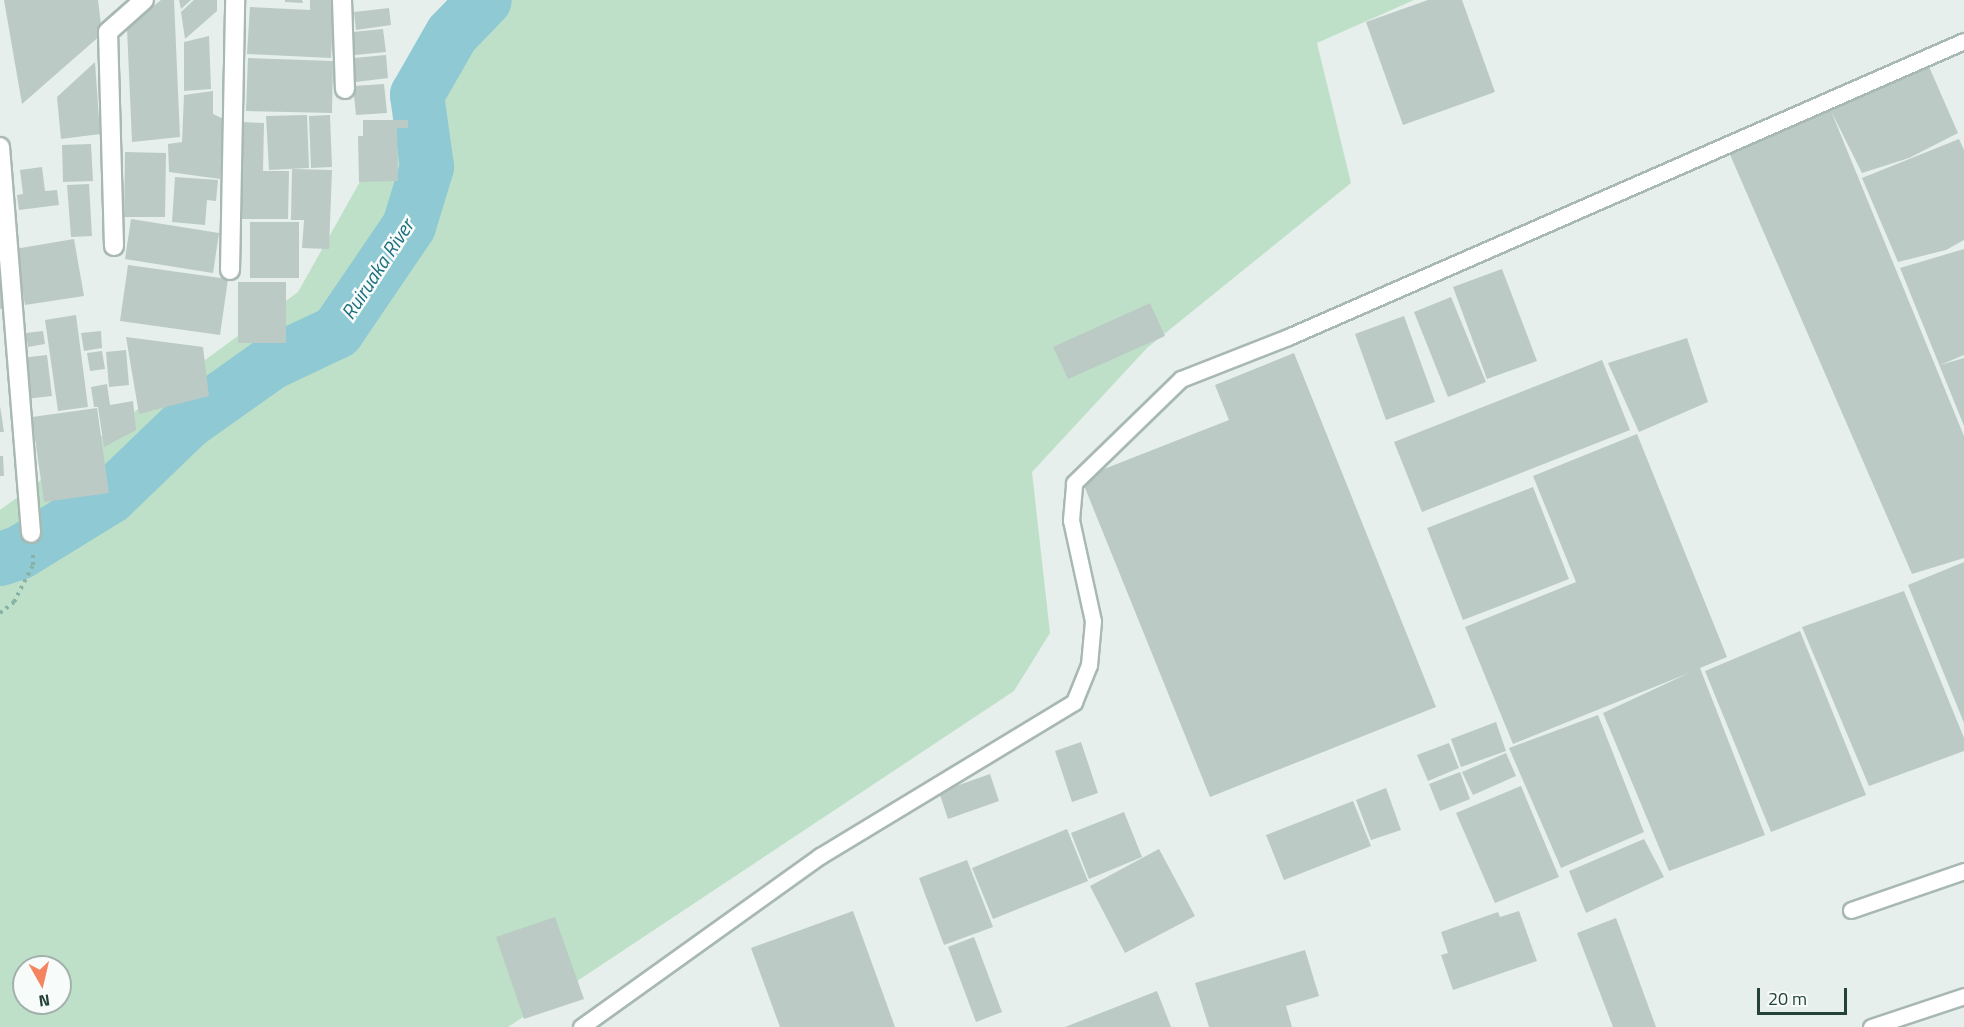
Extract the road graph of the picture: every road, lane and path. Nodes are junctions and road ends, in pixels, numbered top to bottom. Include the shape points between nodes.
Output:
1 (144, 0) edge
2 (235, 0) edge
3 (342, 0) edge
4 (1964, 41) edge
5 (345, 89) dead end
6 (0, 147) edge
7 (114, 246) dead end
8 (230, 270) dead end
9 (31, 533) dead end
10 (33, 565) dead end
11 (0, 613) edge
12 (1964, 871) edge
13 (1851, 910) dead end
14 (1964, 996) edge
15 (581, 1027) edge
16 (1871, 1027) edge

1 - 7 street via 108,32
2 - 8 street
3 - 5 street
4 - 15 lane via 1288,337 1181,379 1074,483 1071,520 1093,621 1089,665 1074,702 820,856
6 - 9 street
10 - 11 path via 14,602
12 - 13 lane
14 - 16 lane

